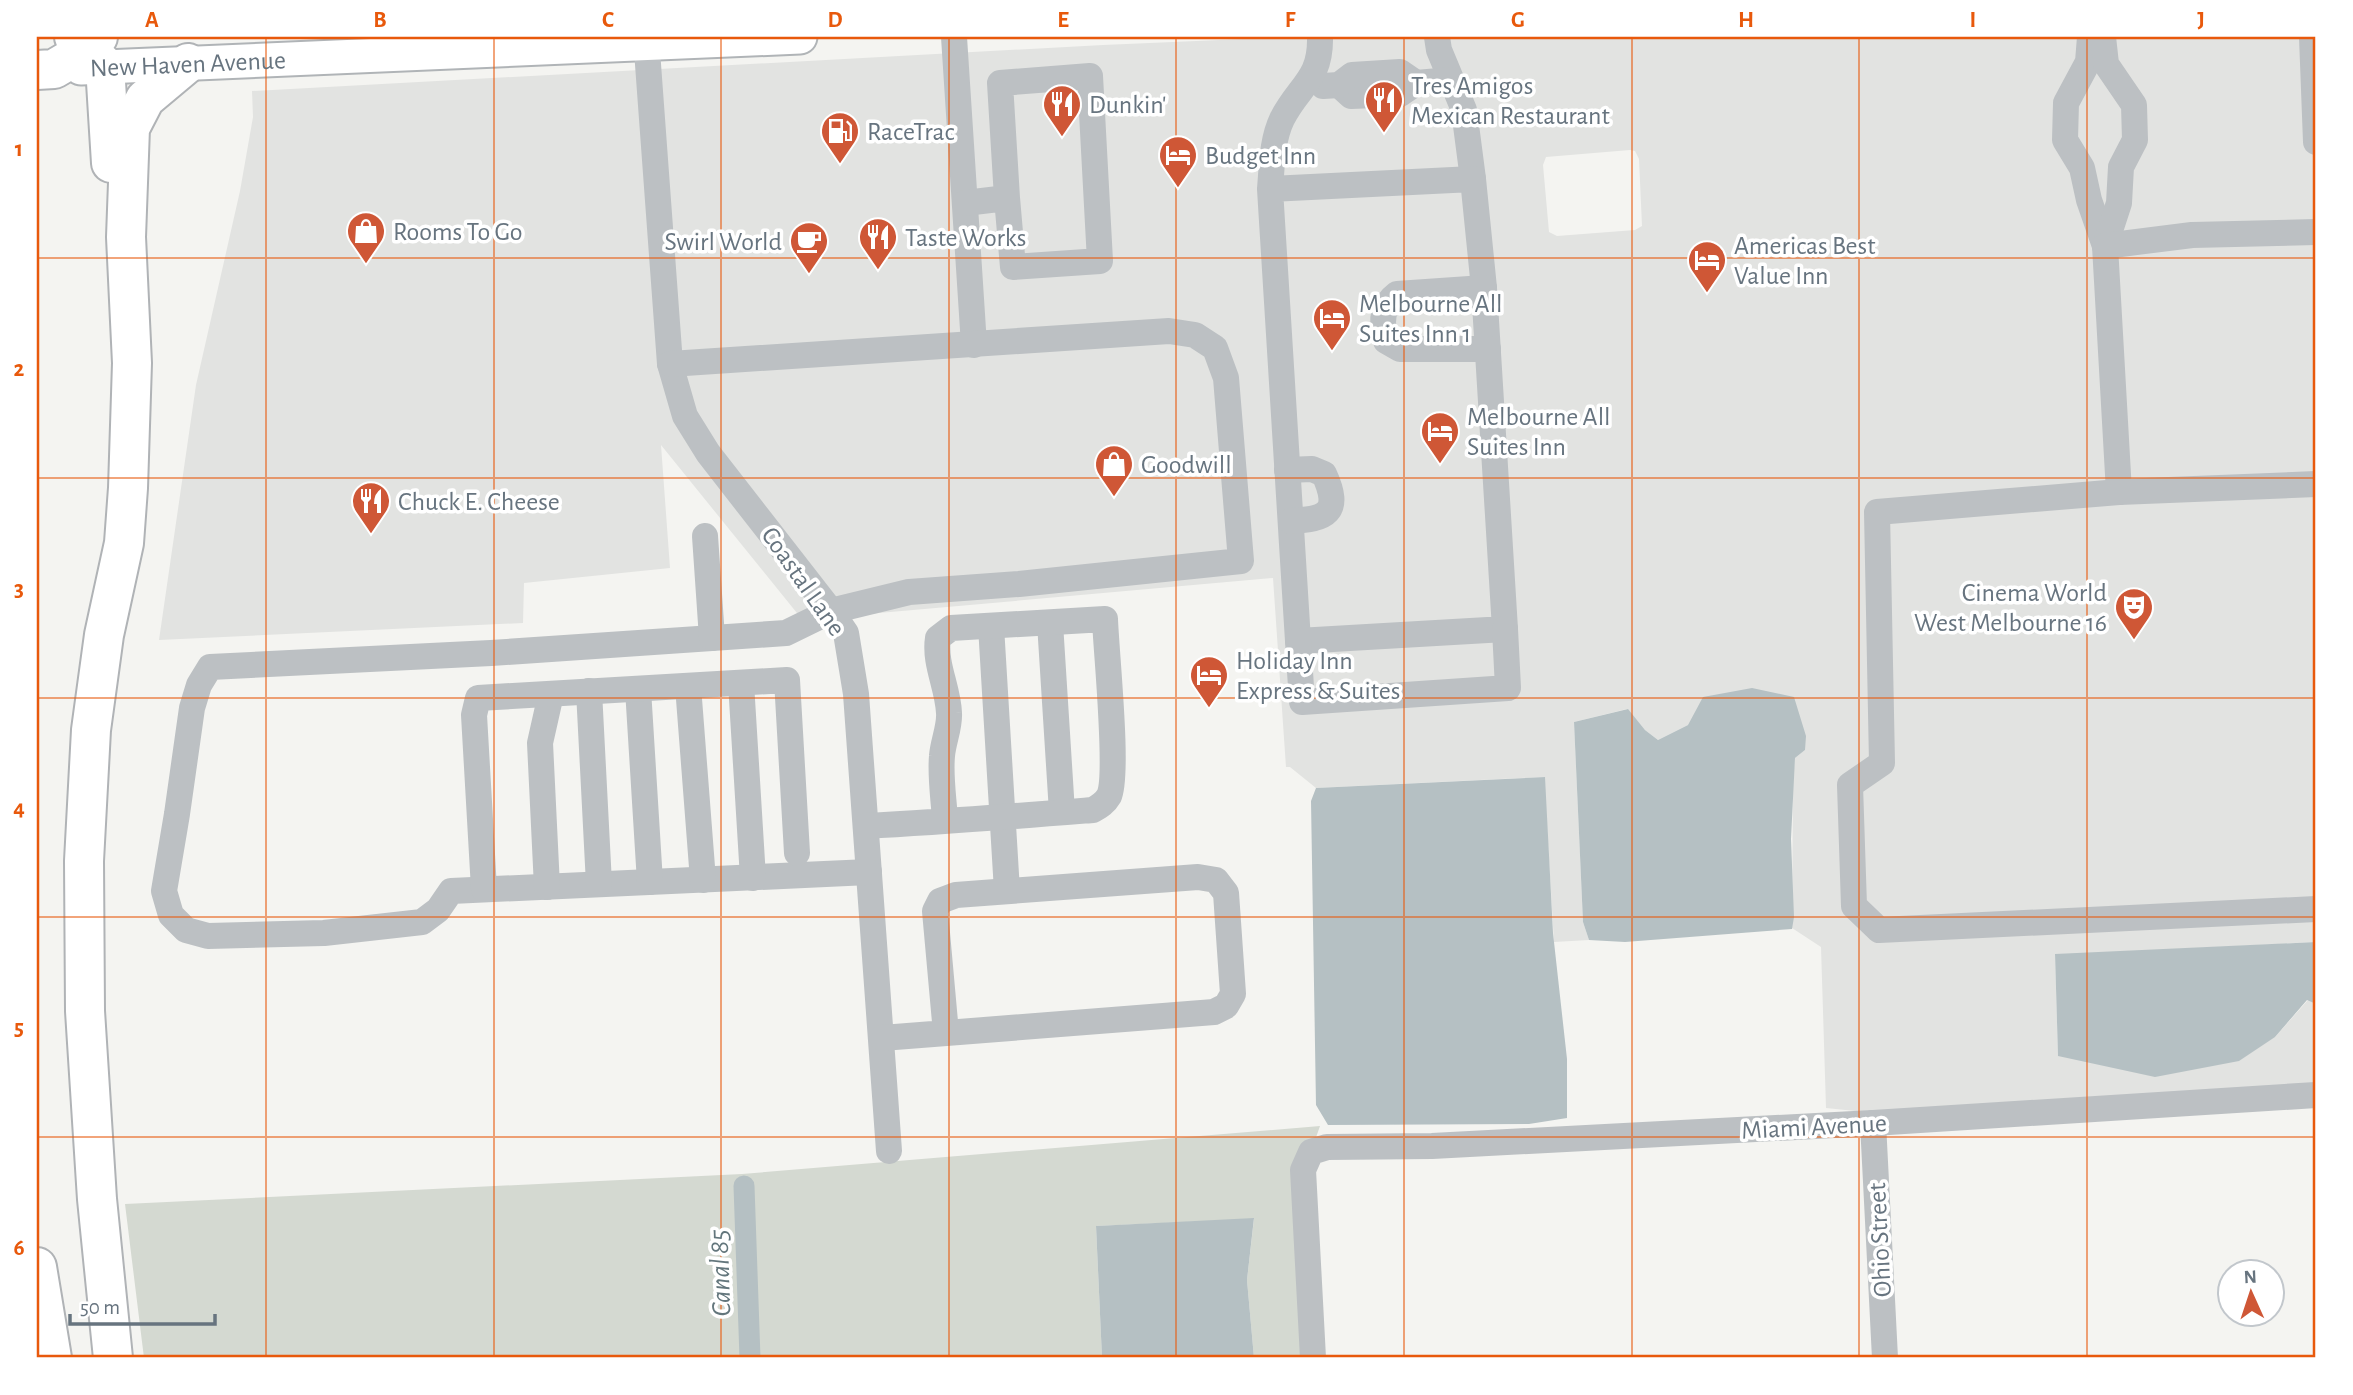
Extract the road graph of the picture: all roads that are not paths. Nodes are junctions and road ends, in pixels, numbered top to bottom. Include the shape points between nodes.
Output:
1 (800, 37) edge
2 (954, 37) edge
3 (1320, 37) edge
4 (1437, 37) edge
5 (2090, 37) edge
6 (2103, 37) edge
7 (2312, 37) edge
8 (646, 40) edge
9 (92, 47) edge
10 (188, 63) junction
11 (46, 70) edge
12 (1451, 80) junction
13 (1306, 86) junction
14 (2316, 113) edge
15 (2316, 142) edge
16 (1474, 178) junction
17 (1270, 189) junction
18 (1007, 198) junction
19 (965, 203) junction
20 (2316, 232) edge
21 (126, 237) junction
22 (2105, 246) junction
23 (1484, 288) junction
24 (974, 345) junction
25 (1488, 349) junction
26 (670, 364) junction
27 (1287, 470) junction
28 (2316, 484) edge
29 (2119, 492) junction
30 (1291, 521) junction
31 (705, 536) dead end
32 (1018, 584) junction
33 (831, 611) junction
34 (1050, 622) junction
35 (1022, 624) junction
36 (991, 626) junction
37 (1505, 629) junction
38 (712, 638) junction
39 (1298, 641) junction
40 (741, 683) junction
41 (688, 686) junction
42 (638, 689) junction
43 (589, 691) junction
44 (551, 694) junction
45 (1062, 812) junction
46 (1003, 817) junction
47 (945, 821) junction
48 (866, 826) junction
49 (797, 853) dead end
50 (869, 872) junction
51 (753, 878) junction
52 (703, 880) junction
53 (650, 883) junction
54 (599, 884) junction
55 (547, 887) junction
56 (484, 889) junction
57 (1007, 891) junction
58 (2316, 909) edge
59 (946, 1033) junction
60 (882, 1038) junction
61 (2316, 1095) edge
62 (1873, 1123) junction
63 (890, 1151) dead end
64 (37, 1267) edge
65 (52, 1358) edge
66 (113, 1358) edge
67 (1313, 1358) edge
68 (1885, 1358) edge

1 - 8 main road, New Haven Avenue
2 - 19 street
3 - 13 street via 1315,73
4 - 12 street
5 - 22 street via 2088,62 2066,103 2065,139 2082,167
6 - 22 street via 2106,64 2134,105 2135,140 2121,167 2119,203
7 - 14 street
8 - 10 main road, New Haven Avenue
8 - 26 street, Coastal Lane
9 - 10 main road, New Haven Avenue
9 - 11 highway
9 - 21 highway via 113,187
10 - 21 highway via 145,99 130,128
12 - 13 street via 1416,83 1400,72 1352,75 1339,85
12 - 16 street via 1464,110
13 - 17 street via 1293,100 1275,138
14 - 15 street
16 - 17 street
16 - 23 street
17 - 27 street
18 - 18 street via 1000,83 1090,76 1100,261 1013,267
18 - 19 street
19 - 24 street
20 - 22 street via 2192,235
21 - 66 highway via 132,363 127,502 91,730 84,861 87,1038
22 - 29 street
23 - 25 street
23 - 25 street via 1397,293 1385,306 1383,330 1386,341 1401,349
24 - 26 street
24 - 32 street via 1169,331 1195,335 1215,348 1226,378 1241,561
25 - 37 street
26 - 33 street, Coastal Lane via 685,416 708,453
27 - 30 street
27 - 30 street via 1312,469 1324,474 1332,490 1332,505 1326,514
28 - 29 street
29 - 58 street via 1877,512 1882,763 1850,785 1854,906 1879,930
30 - 39 street
31 - 38 street
32 - 33 street via 909,592
32 - 35 street
33 - 38 street via 786,634
33 - 48 street, Coastal Lane via 846,633 856,694
34 - 35 street
34 - 45 street
34 - 45 street via 1105,619 1113,765 1110,793 1093,810
35 - 36 street
36 - 46 street
36 - 47 street via 951,628 938,638 939,671 949,716 942,756
37 - 39 street
37 - 39 street via 1508,688 1302,702
38 - 56 street via 209,667 192,708 164,891 171,915 186,930 208,936 324,933 422,922 451,891
40 - 41 street
40 - 49 street via 787,680
40 - 51 street
41 - 42 street
41 - 52 street
42 - 43 street
42 - 53 street
43 - 44 street
43 - 54 street
44 - 55 street via 540,743
44 - 56 street via 478,698 474,715
45 - 46 street
46 - 47 street
46 - 57 street
47 - 48 street
48 - 50 street, Coastal Lane
50 - 51 street
50 - 60 street, Coastal Lane
51 - 52 street
52 - 53 street
53 - 54 street
54 - 55 street
55 - 56 street
57 - 59 street via 956,895 940,901 935,911
57 - 59 street via 1198,877 1216,880 1226,893 1233,994 1226,1006 1214,1012
59 - 60 street
60 - 63 street, Coastal Lane
61 - 62 street, Miami Avenue
62 - 67 street, Miami Avenue via 1432,1146 1327,1147 1311,1152 1303,1170
62 - 68 street, Ohio Street
64 - 65 highway

